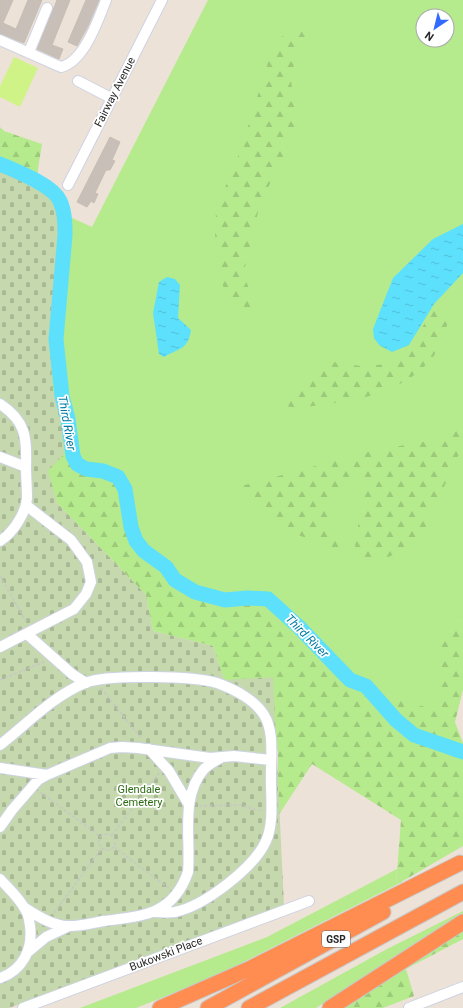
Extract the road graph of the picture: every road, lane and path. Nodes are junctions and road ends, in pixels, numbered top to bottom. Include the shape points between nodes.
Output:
1 (106, 0) edge
2 (162, 0) edge
3 (47, 8) dead end
4 (0, 40) edge
5 (28, 52) junction
6 (78, 81) dead end
7 (111, 98) junction
8 (68, 185) dead end
9 (0, 404) edge
10 (0, 457) edge
11 (26, 467) junction
12 (27, 506) junction
13 (0, 540) edge
14 (0, 576) edge
15 (29, 633) junction
16 (0, 647) edge
17 (51, 656) junction
18 (0, 680) edge
19 (91, 681) junction
20 (0, 745) edge
21 (149, 749) junction
22 (222, 757) junction
23 (271, 760) junction
24 (165, 765) junction
25 (0, 768) edge
26 (48, 774) junction
27 (32, 786) junction
28 (189, 806) junction
29 (270, 810) junction
30 (0, 827) edge
31 (112, 835) junction
32 (101, 837) junction
33 (114, 847) junction
34 (102, 848) junction
35 (462, 863) edge
36 (0, 880) edge
37 (463, 892) edge
38 (176, 894) junction
39 (309, 901) dead end
40 (25, 908) junction
41 (154, 912) junction
42 (48, 921) junction
43 (463, 922) edge
44 (67, 926) junction
45 (28, 952) junction
46 (0, 978) edge
47 (463, 987) edge
48 (23, 1008) edge
49 (160, 1008) edge
50 (208, 1008) edge
51 (249, 1008) edge
52 (330, 1008) edge
53 (409, 1008) edge

1 - 5 street via 83,49 69,65 61,67
2 - 7 street, Fairway Avenue
3 - 5 street
4 - 5 street
6 - 7 street
7 - 8 street, Fairway Avenue
9 - 11 street via 16,417 24,430 27,441
10 - 11 street
11 - 12 street
12 - 13 street via 16,525
12 - 15 street via 71,540 86,562 91,582 86,594 74,609
14 - 15 path
15 - 16 street
15 - 17 street
17 - 18 path via 41,664
17 - 19 street
19 - 20 street via 66,694
19 - 21 path
19 - 23 street via 119,677 179,679 216,683 229,688 254,704 264,715 269,727
21 - 22 street via 210,758
21 - 24 street
21 - 26 street via 110,748
22 - 23 street
22 - 28 street via 205,768 195,785
23 - 29 street
24 - 28 street via 177,781
24 - 31 path
25 - 26 street
26 - 27 street
27 - 30 street
27 - 32 path
28 - 29 path via 234,804
28 - 38 street via 188,872
29 - 41 street via 266,840 244,868 210,896 189,907 176,912
31 - 32 path via 106,834
31 - 33 path via 116,840
32 - 34 path via 99,844
33 - 34 path via 110,850
33 - 38 path
34 - 42 path
35 - 49 highway via 251,968
35 - 50 highway, GSP via 358,927
36 - 40 street
37 - 51 highway, GSP
38 - 41 street via 170,902
39 - 48 street, Bukowski Place
40 - 42 street
40 - 45 street via 31,935
41 - 44 street via 144,916
42 - 44 street
43 - 52 highway
44 - 45 street via 46,937
45 - 46 street via 15,971
47 - 53 street

